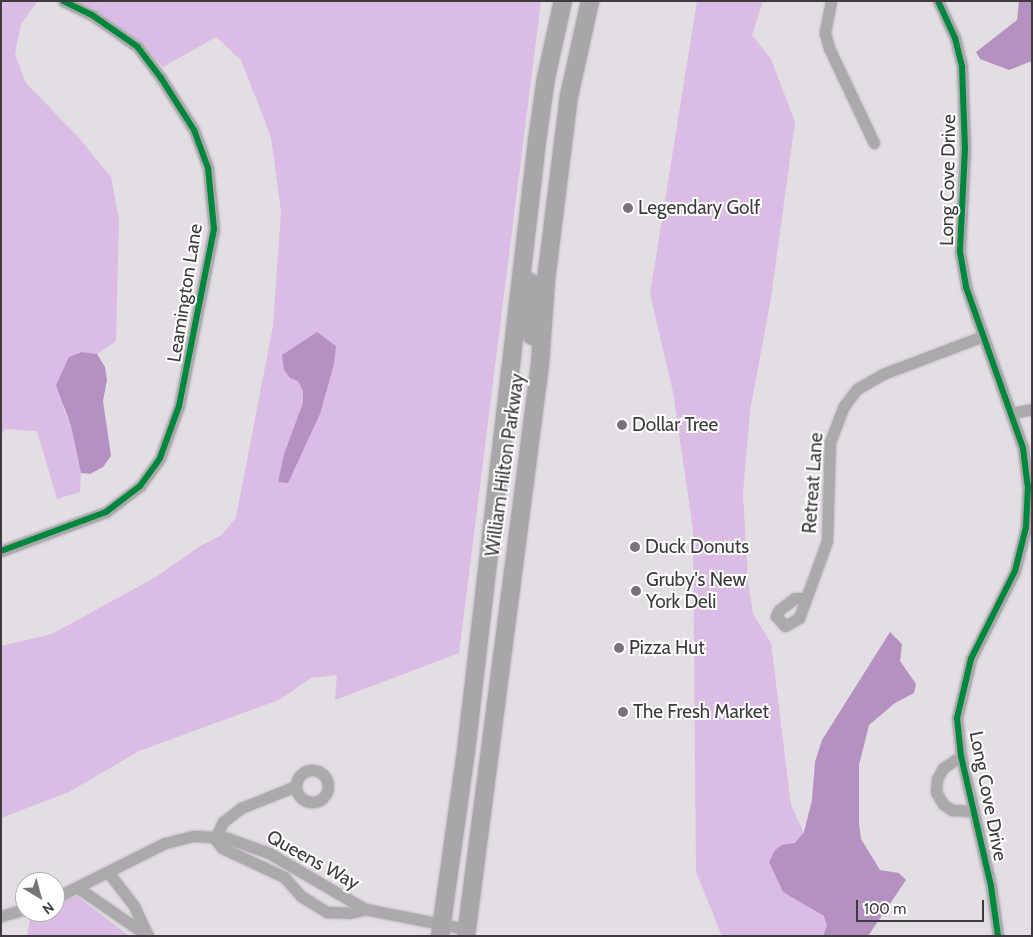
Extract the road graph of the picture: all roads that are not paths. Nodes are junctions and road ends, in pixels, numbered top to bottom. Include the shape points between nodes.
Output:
1 (63, 1) edge
2 (563, 1) edge
3 (831, 1) edge
4 (938, 1) edge
5 (589, 4) edge
6 (874, 143) dead end
7 (529, 221) junction
8 (983, 336) junction
9 (540, 349) junction
10 (1032, 408) edge
11 (1012, 413) junction
12 (1, 551) edge
13 (804, 598) dead end
14 (961, 756) junction
15 (296, 786) dead end
16 (972, 811) junction
17 (215, 839) junction
18 (108, 872) junction
19 (78, 888) junction
20 (65, 894) edge
21 (364, 909) junction
22 (15, 912) edge
23 (1, 916) edge
24 (441, 930) edge
25 (467, 932) edge
26 (148, 936) edge
27 (998, 936) edge

1 - 12 street, Leamington Lane via 92,15 138,47 161,78 194,130 208,168 214,229 181,398 160,458 140,486 106,512
2 - 7 highway, William Hilton Parkway via 546,78
3 - 6 street via 824,33
4 - 8 street, Long Cove Drive via 955,38 962,67 965,148 960,252 966,287
5 - 9 highway, William Hilton Parkway via 569,96
7 - 9 highway via 532,337
7 - 24 highway, William Hilton Parkway via 466,751
8 - 11 street, Long Cove Drive
8 - 13 street, Retreat Lane via 883,374 857,389 844,406 830,442 827,541
9 - 25 highway, William Hilton Parkway
10 - 11 street
11 - 14 street, Long Cove Drive via 1023,448 1028,486 1026,527 1014,571 971,659 961,693 957,718
14 - 16 street, Long Cove Drive
14 - 16 street via 943,768 937,779 936,792 943,804 952,810
15 - 17 street via 241,808 223,822
16 - 27 street, Long Cove Drive via 991,886
17 - 18 street, Queens Way via 194,836 165,843
17 - 21 street, Queens Way via 227,838 269,853
17 - 21 street, Queens Way via 222,848 284,877 301,896 320,909 350,913
18 - 19 street, Queens Way
18 - 26 street via 134,906
19 - 20 street, Queens Way
19 - 26 street
21 - 24 street, Queens Way
22 - 23 street
24 - 25 street, Queens Way

